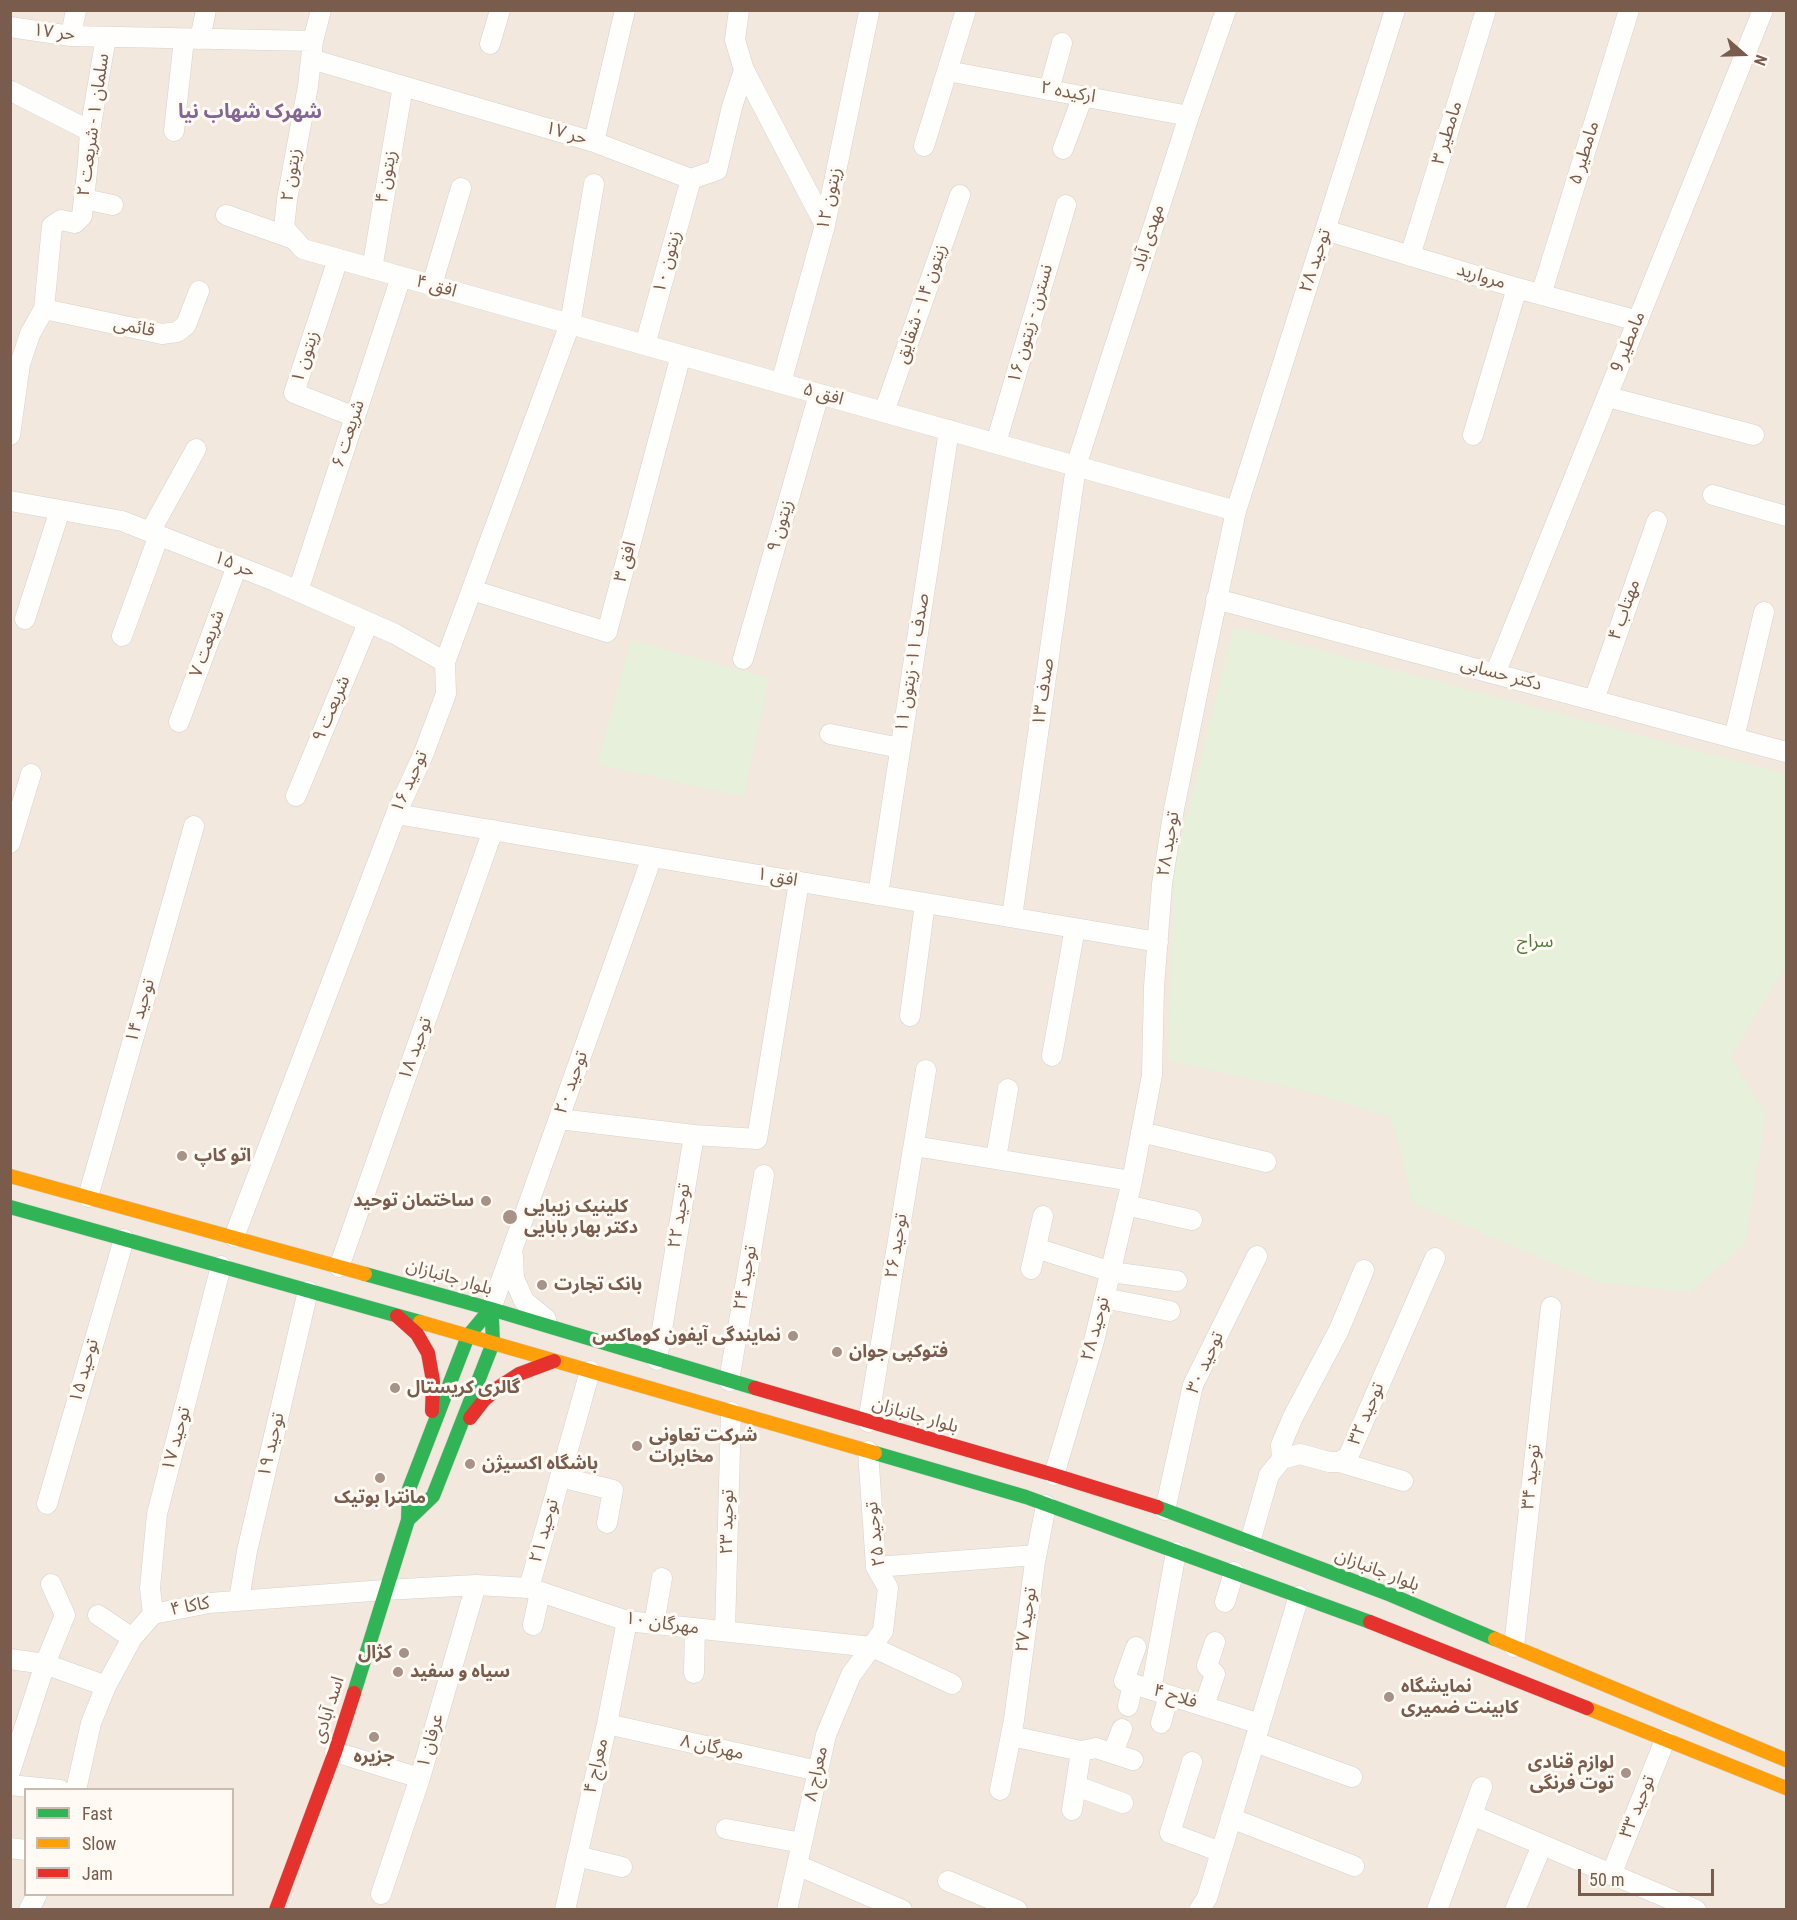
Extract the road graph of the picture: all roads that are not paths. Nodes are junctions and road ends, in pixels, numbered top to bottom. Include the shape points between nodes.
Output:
1 (76, 10) edge
2 (206, 10) edge
3 (321, 10) edge
4 (500, 10) edge
5 (625, 10) edge
6 (739, 10) edge
7 (966, 10) edge
8 (1226, 10) edge
9 (1395, 10) edge
10 (1486, 10) edge
11 (1629, 10) edge
12 (1763, 10) edge
13 (869, 12) edge
14 (10, 27) edge
15 (71, 36) junction
16 (106, 37) junction
17 (192, 39) junction
18 (1062, 43) dead end
19 (490, 44) dead end
20 (312, 50) junction
21 (744, 70) junction
22 (947, 71) junction
23 (403, 86) junction
24 (1049, 90) junction
25 (11, 91) edge
26 (1083, 96) junction
27 (1189, 116) junction
28 (90, 131) junction
29 (174, 131) dead end
30 (594, 142) junction
31 (924, 146) dead end
32 (1064, 149) dead end
33 (691, 179) junction
34 (594, 184) dead end
35 (461, 188) dead end
36 (960, 195) dead end
37 (84, 198) junction
38 (113, 205) dead end
39 (1066, 205) dead end
40 (226, 215) dead end
41 (825, 225) junction
42 (1325, 230) junction
43 (299, 244) junction
44 (1410, 256) junction
45 (338, 259) junction
46 (372, 269) junction
47 (401, 277) junction
48 (432, 285) junction
49 (1517, 288) junction
50 (199, 291) dead end
51 (1541, 295) junction
52 (44, 309) junction
53 (1638, 321) junction
54 (570, 324) junction
55 (645, 345) junction
56 (681, 355) junction
57 (15, 361) edge
58 (781, 383) junction
59 (819, 394) junction
60 (1608, 397) junction
61 (884, 412) junction
62 (355, 417) junction
63 (949, 430) junction
64 (10, 435) edge
65 (1473, 435) dead end
66 (1754, 435) dead end
67 (996, 443) junction
68 (196, 448) dead end
69 (1076, 466) junction
70 (1713, 495) dead end
71 (10, 501) edge
72 (60, 510) junction
73 (1236, 511) junction
74 (1786, 516) edge
75 (1656, 520) dead end
76 (155, 533) junction
77 (237, 566) junction
78 (472, 590) junction
79 (298, 591) junction
80 (1216, 599) junction
81 (1764, 612) dead end
82 (25, 619) dead end
83 (368, 623) junction
84 (122, 636) dead end
85 (743, 659) dead end
86 (445, 662) junction
87 (1495, 674) junction
88 (1594, 700) junction
89 (178, 722) dead end
90 (830, 735) dead end
91 (1734, 738) junction
92 (900, 748) junction
93 (1786, 752) edge
94 (31, 774) dead end
95 (296, 796) dead end
96 (396, 814) junction
97 (194, 826) dead end
98 (493, 830) junction
99 (10, 843) edge
100 (652, 857) junction
101 (799, 882) junction
102 (878, 895) junction
103 (925, 903) junction
104 (1012, 917) junction
105 (1076, 928) junction
106 (1158, 942) junction
107 (909, 1016) dead end
108 (1052, 1056) dead end
109 (926, 1070) dead end
110 (1008, 1089) dead end
111 (559, 1119) junction
112 (1141, 1132) junction
113 (693, 1135) junction
114 (914, 1146) junction
115 (996, 1158) junction
116 (1266, 1162) dead end
117 (764, 1175) dead end
118 (10, 1176) edge
119 (1132, 1181) junction
120 (88, 1197) junction
121 (1126, 1205) junction
122 (10, 1207) edge
123 (1043, 1216) dead end
124 (1192, 1220) dead end
125 (234, 1237) junction
126 (124, 1239) junction
127 (514, 1244) junction
128 (1036, 1248) junction
129 (1257, 1256) dead end
130 (1435, 1258) dead end
131 (221, 1266) junction
132 (339, 1267) junction
133 (1031, 1269) dead end
134 (1364, 1270) dead end
135 (1111, 1272) junction
136 (1177, 1281) dead end
137 (308, 1291) junction
138 (1104, 1298) junction
139 (1551, 1307) dead end
140 (491, 1309) junction
141 (1170, 1311) dead end
142 (397, 1316) junction
143 (560, 1330) junction
144 (468, 1336) junction
145 (493, 1343) junction
146 (554, 1360) junction
147 (657, 1360) junction
148 (590, 1371) junction
149 (729, 1381) junction
150 (731, 1412) junction
151 (868, 1422) junction
152 (432, 1428) junction
153 (456, 1437) junction
154 (868, 1451) junction
155 (1282, 1459) junction
156 (1338, 1462) junction
157 (1054, 1475) junction
158 (560, 1478) junction
159 (1403, 1481) dead end
160 (47, 1504) dead end
161 (1047, 1505) junction
162 (1165, 1510) junction
163 (408, 1520) junction
164 (607, 1523) dead end
165 (1250, 1542) junction
166 (1176, 1552) junction
167 (1036, 1556) junction
168 (876, 1567) junction
169 (1234, 1572) junction
170 (662, 1578) dead end
171 (51, 1584) dead end
172 (476, 1585) junction
173 (386, 1590) junction
174 (534, 1590) junction
175 (1299, 1596) junction
176 (239, 1600) junction
177 (1225, 1602) dead end
178 (153, 1614) junction
179 (98, 1615) dead end
180 (627, 1621) junction
181 (532, 1624) dead end
182 (654, 1624) junction
183 (695, 1628) junction
184 (725, 1631) junction
185 (132, 1638) junction
186 (1215, 1642) dead end
187 (872, 1647) junction
188 (1136, 1647) dead end
189 (1514, 1647) junction
190 (10, 1659) edge
191 (45, 1664) junction
192 (694, 1673) dead end
193 (952, 1684) dead end
194 (106, 1686) junction
195 (1151, 1690) junction
196 (1128, 1706) dead end
197 (1204, 1706) junction
198 (1161, 1723) dead end
199 (607, 1724) junction
200 (1122, 1729) dead end
201 (1257, 1733) junction
202 (1011, 1736) junction
203 (1665, 1740) junction
204 (1081, 1751) junction
205 (335, 1752) junction
206 (1113, 1753) junction
207 (1133, 1760) dead end
208 (1786, 1760) edge
209 (1192, 1762) dead end
210 (818, 1771) junction
211 (10, 1772) edge
212 (1352, 1777) dead end
213 (420, 1778) junction
214 (10, 1785) edge
215 (1076, 1785) junction
216 (1482, 1787) dead end
217 (40, 1788) edge
218 (76, 1788) edge
219 (1786, 1788) edge
220 (1000, 1790) dead end
221 (1123, 1803) dead end
222 (1072, 1810) dead end
223 (1472, 1815) junction
224 (1231, 1818) junction
225 (726, 1829) dead end
226 (802, 1843) junction
227 (1542, 1845) junction
228 (1221, 1852) junction
229 (577, 1856) junction
230 (797, 1866) junction
231 (1354, 1866) dead end
232 (622, 1867) dead end
233 (1611, 1875) junction
234 (948, 1881) dead end
235 (381, 1894) dead end
236 (36, 1896) edge
237 (29, 1910) edge
238 (276, 1910) edge
239 (565, 1910) edge
240 (787, 1910) edge
241 (902, 1910) edge
242 (1017, 1910) edge
243 (1199, 1910) edge
244 (1437, 1910) edge
245 (1515, 1910) edge
246 (1696, 1910) edge

1 - 15 street
2 - 17 street
3 - 20 street, زیتون ۲
4 - 19 street
5 - 30 street
6 - 21 street via 735,40
7 - 22 street
8 - 27 street, مهدی آباد
9 - 42 street, توحید ۲۸ via 1333,182
10 - 44 street, مامطیر ۳
11 - 51 street, مامطیر ۵
12 - 53 street, مامطیر 9
13 - 41 street, زیتون ۱۲
14 - 15 street, حر ۱۷
15 - 16 street, حر ۱۷
16 - 17 street, حر ۱۷
16 - 28 street, سلمان ۱ - شریعت ۲
17 - 20 street, حر ۱۷
17 - 29 street
18 - 24 street
20 - 23 street, حر ۱۷
20 - 43 street, زیتون ۲ via 284,228
21 - 33 street via 717,170
21 - 41 street
22 - 24 street, ارکیده ۲
22 - 31 street
23 - 30 street, حر ۱۷
23 - 46 street, زیتون ۴
24 - 26 street, ارکیده ۲
25 - 28 street
26 - 27 street, ارکیده ۲
26 - 32 street
27 - 69 street, مهدی آباد
28 - 37 street, سلمان ۱ - شریعت ۲
30 - 33 street, حر ۱۷
33 - 55 street, زیتون ۱۰
34 - 54 street, توحید ۱۶
35 - 48 street
36 - 61 street, زیتون ۱۴ - شقایق
37 - 38 street
37 - 52 street, سلمان ۱ - شریعت ۲ via 82,216 75,223 61,220 52,226
39 - 67 street, نسترن - زیتون ۱۶
40 - 43 street, افق ۴
41 - 58 street, زیتون ۱۲
42 - 44 street, مروارید
42 - 73 street, توحید ۲۸
43 - 45 street, افق ۴
44 - 49 street, مروارید
45 - 46 street, افق ۴
45 - 62 street, زیتون ۱ via 294,393
46 - 47 street, افق ۴
47 - 48 street, افق ۴
47 - 62 street, شریعت ۶
48 - 54 street, افق ۴
49 - 51 street, مروارید
49 - 65 street
50 - 52 street, قائمی via 186,325 177,332 162,334
51 - 53 street, مروارید
52 - 57 street, سلمان ۱ - شریعت ۲
53 - 60 street, مامطیر 9
54 - 55 street, افق ۵
54 - 78 street, توحید ۱۶
55 - 56 street, افق ۵
56 - 58 street, افق ۵
56 - 78 street, افق ۳ via 607,632
57 - 64 street, سلمان ۱ - شریعت ۲
58 - 59 street, افق ۵
59 - 61 street, افق ۵
59 - 85 street, زیتون ۹
60 - 66 street
60 - 87 street, مامطیر 9
61 - 63 street, افق ۵
62 - 79 street, شریعت ۶
63 - 67 street, افق ۵
63 - 92 street, صدف ۱۱- زیتون ۱۱
67 - 69 street, افق ۵
68 - 76 street
69 - 73 street
69 - 104 street, صدف ۱۳
70 - 74 street
71 - 72 street, حر ۱۵
72 - 76 street, حر ۱۵ via 122,521
72 - 82 street
73 - 80 street, توحید ۲۸
75 - 88 street, مهتاب ۴
76 - 77 street, حر ۱۵
76 - 84 street
77 - 79 street, حر ۱۵
77 - 89 street, شریعت ۷
78 - 86 street, توحید ۱۶
79 - 83 street, حر ۱۵
80 - 87 street, دکتر حسابی
80 - 106 street, توحید ۲۸ via 1174,809
81 - 91 street
83 - 86 street, حر ۱۵
83 - 95 street, شریعت ۹
86 - 96 street, توحید ۱۶ via 446,694
87 - 88 street, دکتر حسابی
88 - 91 street, دکتر حسابی
90 - 92 street
91 - 93 street, دکتر حسابی
92 - 102 street, صدف ۱۱- زیتون ۱۱
94 - 99 street
96 - 98 street, افق ۱
96 - 125 street, توحید ۱۶
97 - 120 street, توحید ۱۴
98 - 100 street, افق ۱
98 - 132 street, توحید ۱۸
100 - 101 street, افق ۱
100 - 111 street, توحید ۲۰
101 - 102 street, افق ۱
101 - 113 street via 757,1139
102 - 103 street, افق ۱
103 - 104 street, افق ۱
103 - 107 street
104 - 105 street, افق ۱
105 - 106 street, افق ۱
105 - 108 street
106 - 112 street, توحید ۲۸ via 1152,1075
109 - 114 street, توحید ۲۶
110 - 115 street
111 - 113 street
111 - 127 street, توحید ۲۰
112 - 116 street
112 - 119 street, توحید ۲۸
113 - 147 street, توحید ۲۲
114 - 115 street
114 - 151 street, توحید ۲۶
115 - 119 street
117 - 149 street, توحید ۲۴
118 - 120 main road, بلوار جانبازان
119 - 121 street, توحید ۲۸
120 - 125 main road, بلوار جانبازان
121 - 124 street
121 - 135 street, توحید ۲۸
122 - 126 main road
123 - 128 street
125 - 132 main road, بلوار جانبازان
126 - 131 main road
126 - 160 street, توحید ۱۵
127 - 140 street, توحید ۲۰
127 - 143 street via 514,1278 524,1301
128 - 133 street
128 - 135 street
129 - 162 street, توحید ۳۰ via 1193,1385
130 - 156 street, توحید ۳۲ via 1348,1457
131 - 137 main road
131 - 178 street, توحید ۱۷ via 158,1514 150,1588
132 - 140 main road, بلوار جانبازان
134 - 155 street via 1339,1330 1293,1417 1281,1445
135 - 136 street
135 - 138 street, توحید ۲۸
137 - 142 main road
137 - 176 street, توحید ۱۹
138 - 141 street
138 - 157 street, توحید ۲۸
139 - 189 street, توحید ۳۴
140 - 143 main road, بلوار جانبازان
140 - 144 main road, اسد آبادی
140 - 145 main road
142 - 144 main road
142 - 152 main road via 417,1334 428,1353 433,1381
143 - 147 main road, بلوار جانبازان
144 - 145 main road
144 - 152 main road, اسد آبادی
145 - 146 main road
145 - 153 main road, اسد آبادی
146 - 148 main road
146 - 153 main road via 499,1387
147 - 149 main road, بلوار جانبازان
148 - 150 main road
148 - 158 street, توحید ۲۱
149 - 151 main road, بلوار جانبازان
150 - 154 main road
150 - 184 street, توحید ۲۳
151 - 157 main road, بلوار جانبازان
152 - 163 main road, اسد آبادی via 409,1489
153 - 163 main road, اسد آبادی via 434,1496
154 - 161 main road
154 - 168 street, توحید ۲۵
155 - 156 street, توحید ۳۲ via 1300,1454
155 - 165 street via 1269,1474
156 - 159 street
157 - 162 main road, بلوار جانبازان
158 - 164 street via 613,1490
158 - 174 street, توحید ۲۱
161 - 166 main road
161 - 167 street, توحید ۲۷
162 - 165 main road, بلوار جانبازان
163 - 173 main road, اسد آبادی
165 - 189 main road, بلوار جانبازان
166 - 169 main road
166 - 195 street
167 - 168 street
167 - 202 street, توحید ۲۷
168 - 187 street, توحید ۲۵ via 888,1588 883,1631
169 - 175 main road
169 - 177 street
170 - 182 street
171 - 191 street via 65,1615
172 - 173 street, مهرگان ۱۰
172 - 174 street, مهرگان ۱۰
172 - 213 street, عرفان ۱
173 - 176 street, کاکا ۴
173 - 205 main road, اسد آبادی
174 - 180 street, مهرگان ۱۰
174 - 181 street, توحید ۲۱
175 - 201 street
175 - 203 main road
176 - 178 street, کاکا ۴
178 - 185 street, کاکا ۴
179 - 185 street
180 - 182 street, مهرگان ۱۰
180 - 199 street, معراج ۴
182 - 183 street, مهرگان ۱۰
183 - 184 street, مهرگان ۱۰
183 - 192 street
184 - 187 street, مهرگان ۱۰
185 - 194 street, کاکا ۴
186 - 197 street via 1207,1666 1215,1674
187 - 193 street, مهرگان ۱۰
187 - 210 street, معراج ۸ via 851,1675 826,1735
188 - 195 street, فلاح ۴ via 1124,1682
189 - 208 main road, بلوار جانبازان
190 - 191 street
191 - 194 street
191 - 211 street
194 - 218 street, کاکا ۴ via 91,1723
195 - 196 street
195 - 197 street, فلاح ۴
195 - 198 street
197 - 201 street, فلاح ۴
199 - 210 street, مهرگان ۸
199 - 229 street, معراج ۴
200 - 206 street
201 - 212 street, فلاح ۴
201 - 224 street
202 - 204 street
202 - 220 street, توحید ۲۷
203 - 219 main road
203 - 233 street, توحید ۳۳
204 - 206 street via 1096,1748
204 - 215 street
205 - 213 street
205 - 238 main road, اسد آبادی
206 - 207 street
209 - 228 street via 1170,1833
210 - 226 street, معراج ۸
213 - 235 street, عرفان ۱
214 - 217 street
215 - 221 street
215 - 222 street
216 - 223 street
223 - 227 street
223 - 244 street
224 - 228 street
224 - 231 street
225 - 226 street
226 - 230 street, معراج ۸
227 - 233 street
227 - 245 street
228 - 243 street via 1207,1898
229 - 232 street
229 - 239 street, معراج ۴
230 - 240 street, معراج ۸
230 - 241 street
233 - 246 street
234 - 242 street
236 - 237 street

